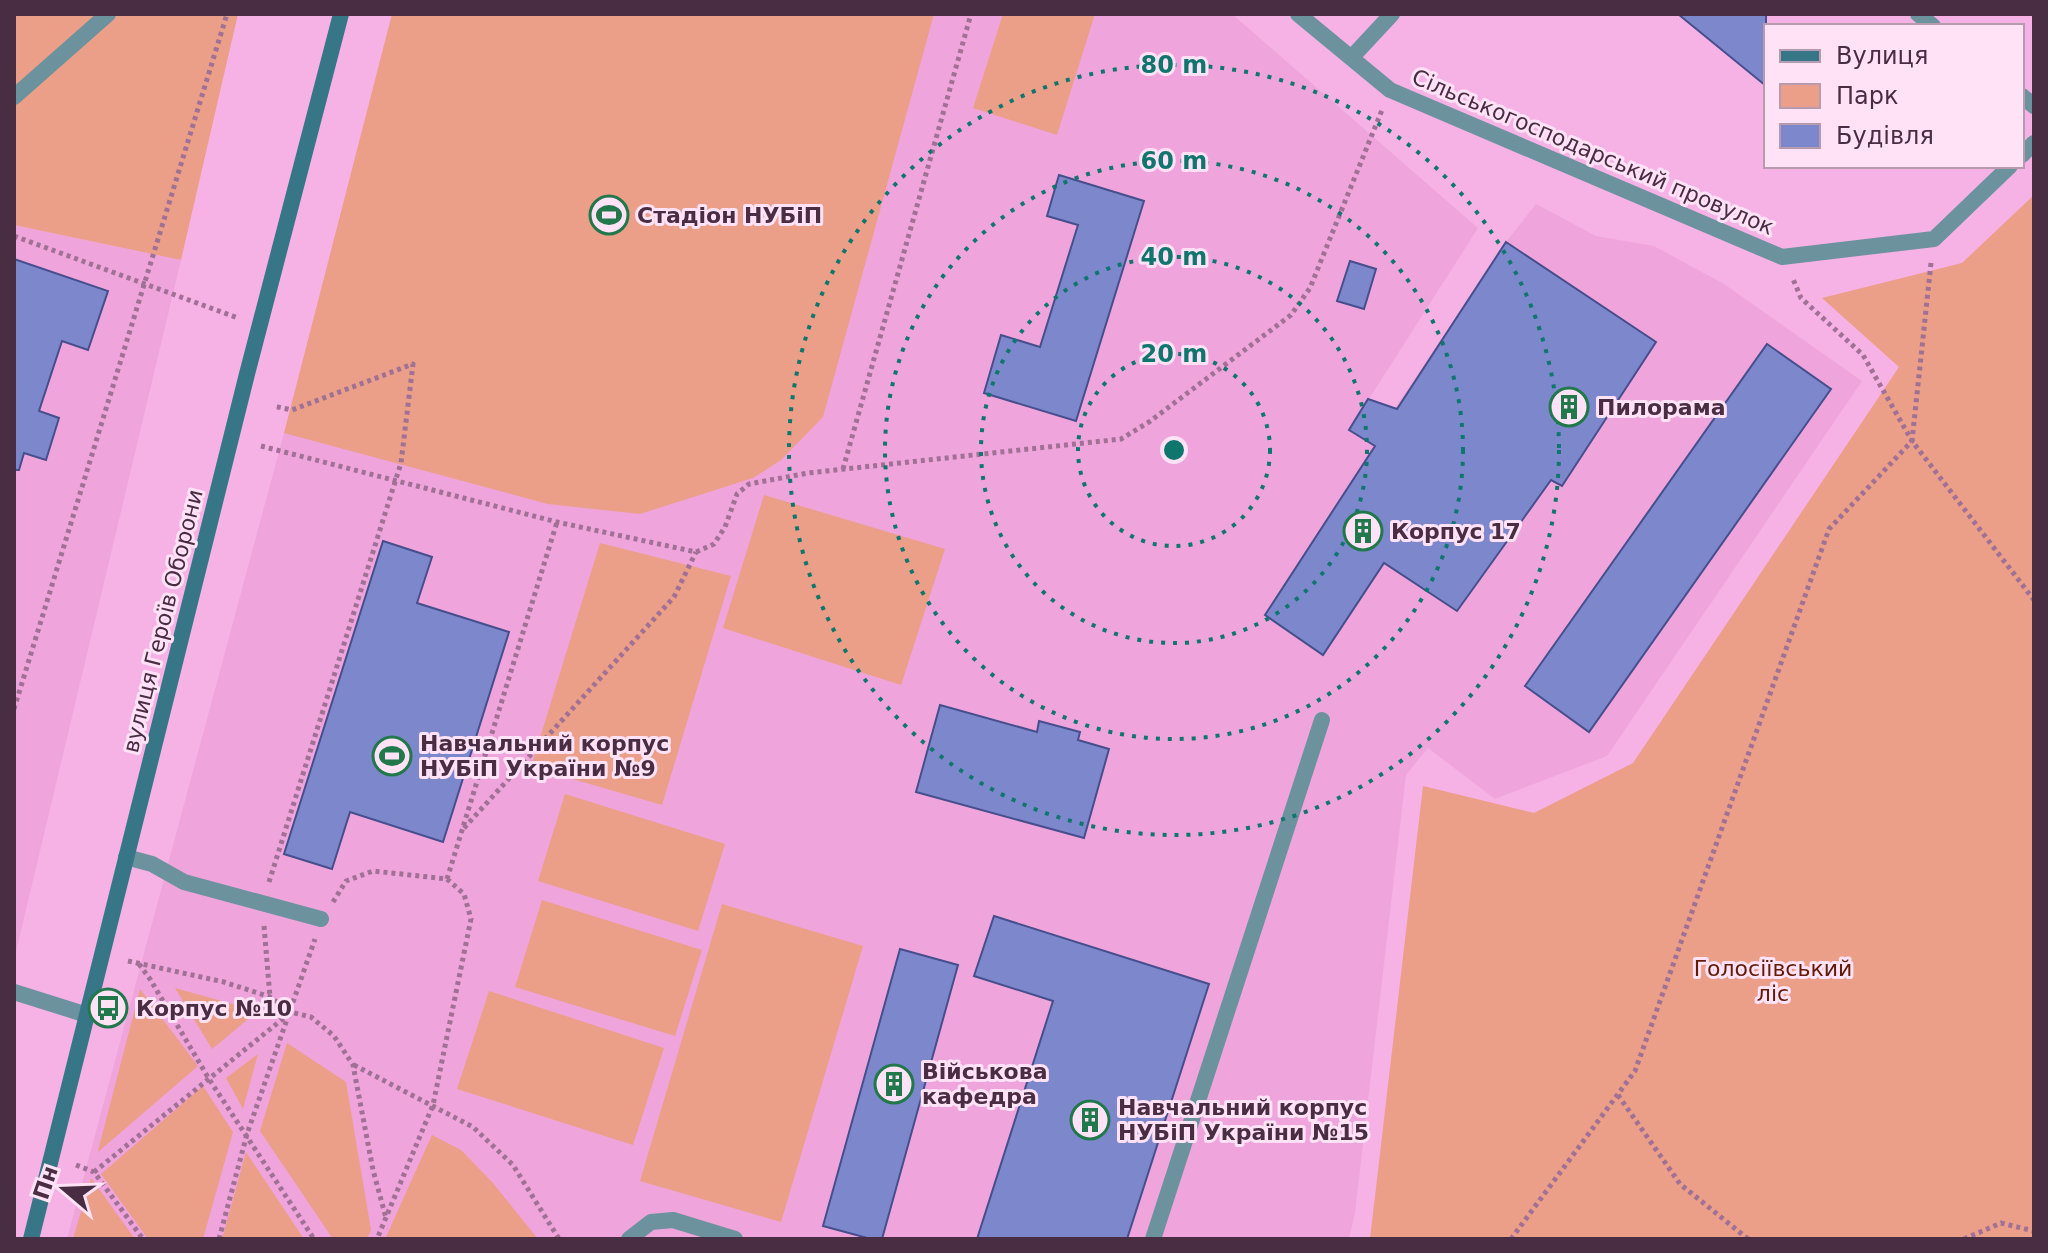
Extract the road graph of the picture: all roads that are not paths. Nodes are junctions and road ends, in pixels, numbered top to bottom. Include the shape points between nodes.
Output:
1 (108, 14) edge
2 (341, 14) edge
3 (1298, 14) edge
4 (1392, 14) edge
5 (1352, 57) junction
6 (14, 97) edge
7 (2008, 168) edge
8 (1322, 720) dead end
9 (126, 857) junction
10 (321, 919) road end
11 (14, 992) edge
12 (87, 1015) junction
13 (31, 1239) edge
14 (629, 1239) edge
15 (735, 1239) edge
16 (1153, 1239) edge

1 - 6 street
2 - 9 street, вулиця Героїв Оборони
3 - 5 street, Сільськогосподарський провулок
4 - 5 street
5 - 7 street, Сільськогосподарський провулок via 1390,90 1782,257 1934,239
8 - 16 street
9 - 10 street via 184,882
9 - 12 street, вулиця Героїв Оборони
11 - 12 street
12 - 13 street, вулиця Героїв Оборони
14 - 15 street via 651,1222 673,1220

